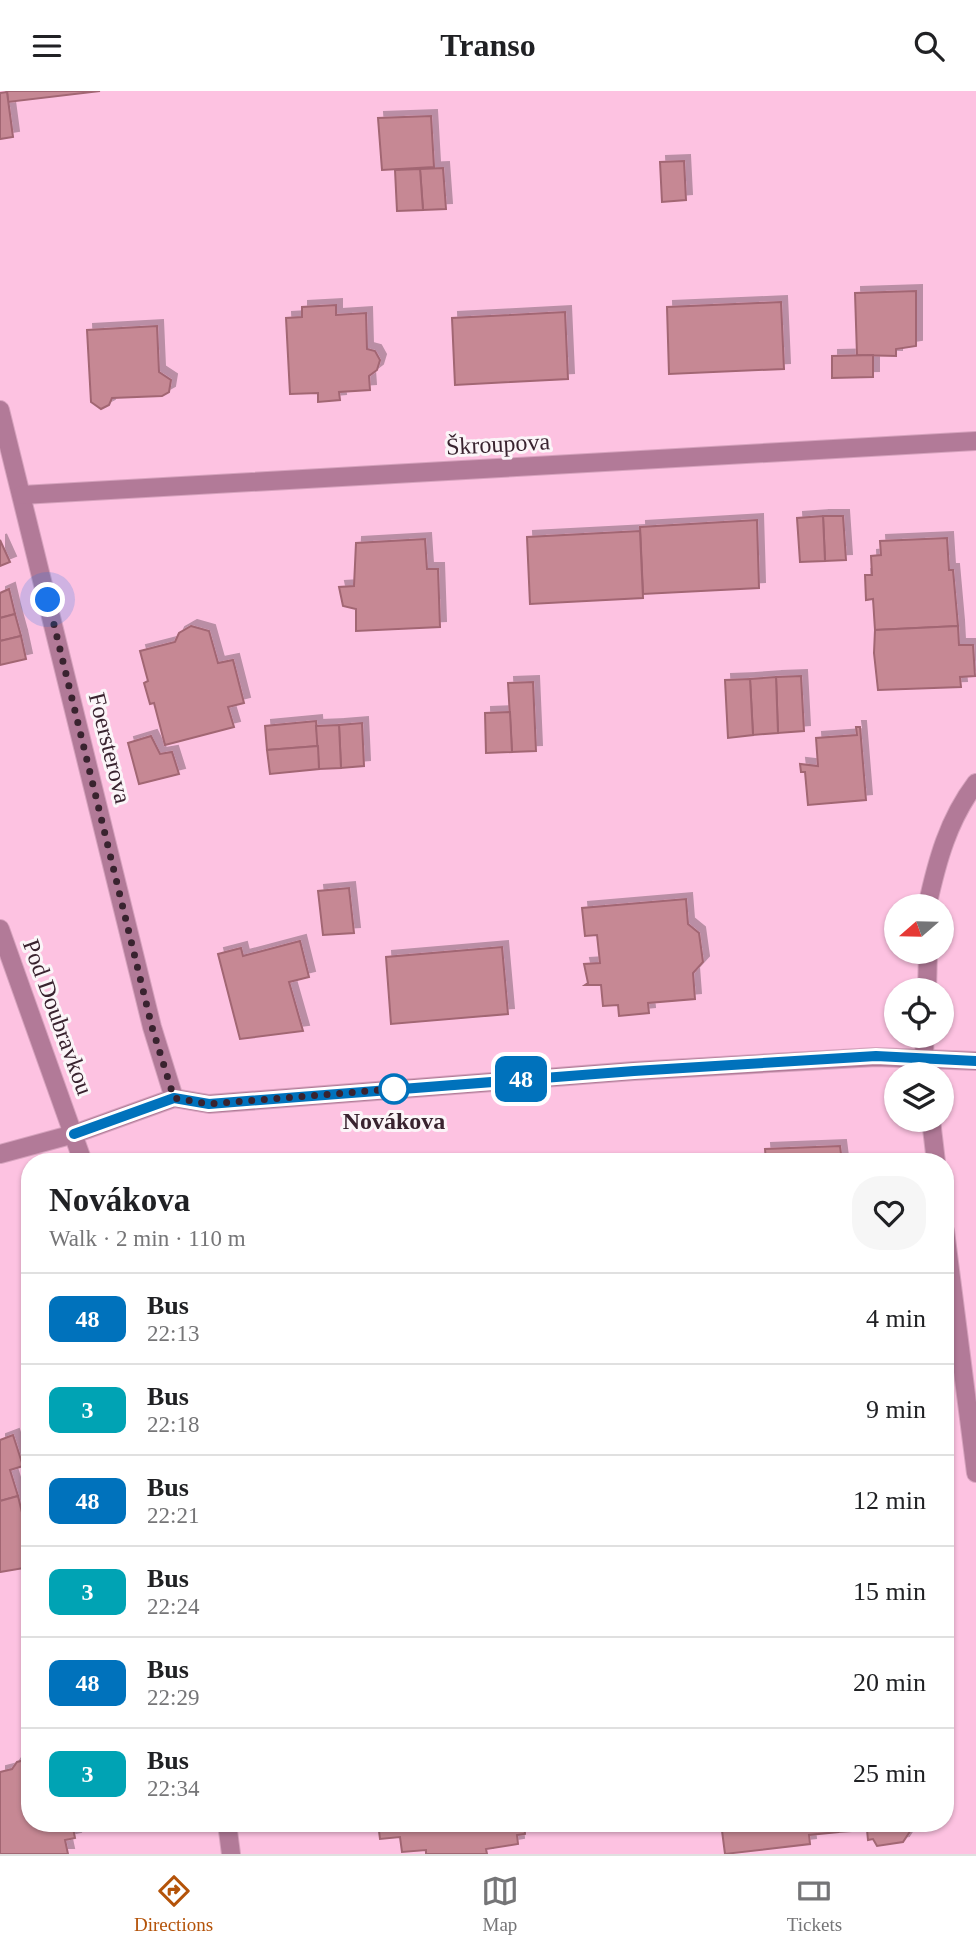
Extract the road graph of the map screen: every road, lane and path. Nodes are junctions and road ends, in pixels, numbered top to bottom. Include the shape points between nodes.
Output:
1 (0, 410) edge
2 (976, 441) edge
3 (22, 495) junction
4 (976, 783) edge
5 (930, 894) edge
6 (0, 929) edge
7 (976, 1061) edge
8 (902, 1062) edge
9 (954, 1064) edge
10 (174, 1098) junction
11 (932, 1132) edge
12 (74, 1134) junction
13 (80, 1153) edge
14 (935, 1153) edge
15 (0, 1154) edge
16 (954, 1301) edge
17 (976, 1473) edge
18 (228, 1832) edge
19 (230, 1854) edge

1 - 3 street, Foersterova
2 - 3 street, Škroupova
3 - 10 street, Foersterova via 152,1027
4 - 5 street via 958,807 938,857
6 - 12 street, Pod Doubravkou
7 - 9 street
8 - 10 street via 876,1056 209,1104
10 - 12 street
11 - 14 street
12 - 13 street, Pod Doubravkou
12 - 15 street
16 - 17 street
18 - 19 street

